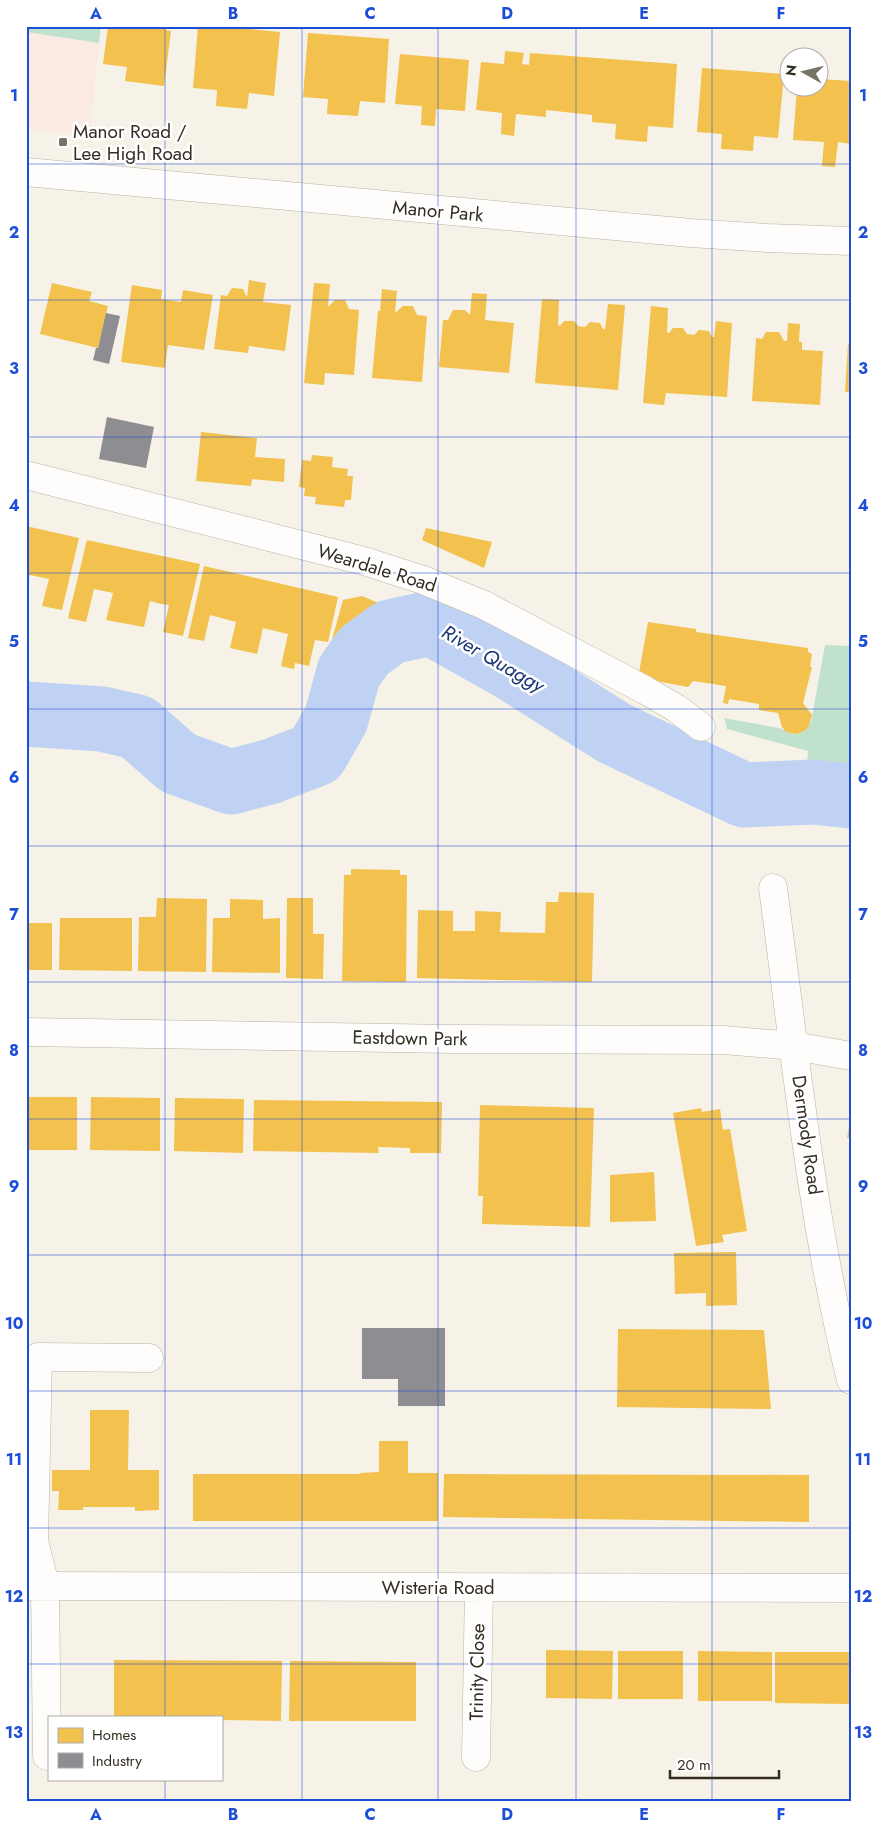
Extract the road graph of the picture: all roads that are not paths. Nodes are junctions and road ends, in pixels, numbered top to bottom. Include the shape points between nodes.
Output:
1 (26, 172) edge
2 (851, 241) edge
3 (26, 475) edge
4 (700, 727) dead end
5 (773, 888) dead end
6 (26, 1032) edge
7 (794, 1046) junction
8 (851, 1056) edge
9 (149, 1358) dead end
10 (851, 1380) edge
11 (36, 1586) edge
12 (479, 1588) junction
13 (851, 1588) edge
14 (47, 1756) dead end
15 (476, 1757) dead end

1 - 2 street, Manor Park via 691,233
3 - 4 street, Weardale Road via 423,580 484,605 676,708
5 - 7 street, Dermody Road
6 - 7 street, Eastdown Park via 724,1040
7 - 8 street, Eastdown Park
7 - 10 street, Dermody Road via 833,1301
9 - 11 street via 38,1357
11 - 12 street, Wisteria Road
11 - 14 street
12 - 13 street, Wisteria Road
12 - 15 street, Trinity Close

